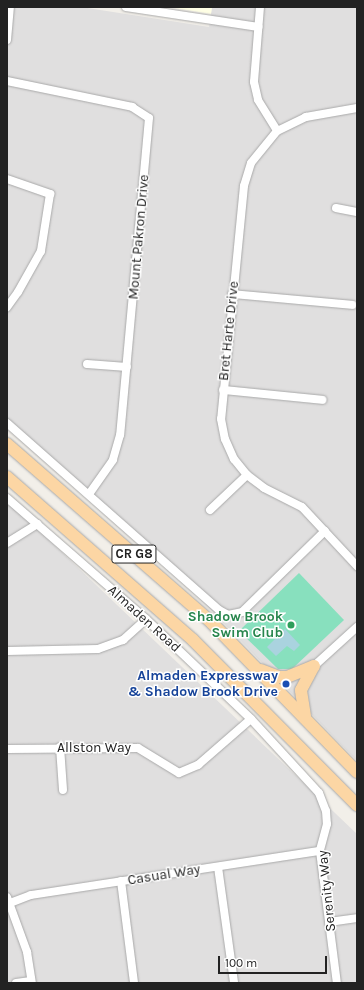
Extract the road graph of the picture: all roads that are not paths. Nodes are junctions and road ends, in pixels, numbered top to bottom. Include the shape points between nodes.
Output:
1 (10, 7) edge
2 (126, 7) edge
3 (260, 7) edge
4 (258, 28) junction
5 (7, 40) edge
6 (7, 82) edge
7 (357, 108) edge
8 (277, 131) junction
9 (7, 179) edge
10 (336, 208) dead end
11 (357, 212) edge
12 (232, 294) junction
13 (352, 305) dead end
14 (7, 307) edge
15 (87, 364) dead end
16 (127, 367) junction
17 (223, 390) junction
18 (323, 400) dead end
19 (7, 423) edge
20 (7, 444) edge
21 (247, 475) junction
22 (7, 477) edge
23 (89, 494) junction
24 (7, 498) edge
25 (210, 510) dead end
26 (37, 524) junction
27 (325, 531) junction
28 (7, 543) edge
29 (357, 566) edge
30 (146, 619) junction
31 (357, 627) edge
32 (7, 651) edge
33 (314, 666) junction
34 (257, 668) junction
35 (305, 718) junction
36 (252, 719) junction
37 (60, 747) junction
38 (7, 749) edge
39 (357, 772) edge
40 (63, 790) dead end
41 (357, 805) edge
42 (327, 824) joint
43 (320, 852) junction
44 (218, 866) junction
45 (122, 881) junction
46 (8, 900) edge
47 (357, 918) edge
48 (329, 922) junction
49 (32, 982) edge
50 (16, 983) edge
51 (134, 983) edge
52 (234, 983) edge
53 (337, 983) edge

1 - 5 street
2 - 4 street
3 - 4 street
4 - 8 street via 254,82 258,100
6 - 16 street, Mount Pakron Drive via 132,107 148,118
7 - 8 street, Bret Harte Drive via 306,117
8 - 12 street, Bret Harte Drive via 251,163 244,186
9 - 14 street via 50,194 40,251
10 - 11 street
12 - 13 street
12 - 17 street, Bret Harte Drive
15 - 16 street
16 - 23 street, Mount Pakron Drive via 118,445 106,472
17 - 18 street
17 - 21 street, Bret Harte Drive via 221,419 225,439 234,459
19 - 23 street
20 - 34 main road, CR G8 via 212,623
21 - 25 street
21 - 27 street, Bret Harte Drive via 264,488 302,507
22 - 41 main road, CR G8 via 193,640
23 - 27 street via 219,610 232,616 242,612
24 - 26 street, Almaden Road
26 - 28 street
26 - 30 street, Almaden Road
27 - 29 street, Bret Harte Drive
30 - 32 street via 123,640 98,649
30 - 36 street, Almaden Road
31 - 33 street
33 - 34 main road via 287,677 280,677
33 - 35 main road via 301,690
34 - 35 main road, CR G8
35 - 39 main road, CR G8
36 - 37 street, Allston Way via 198,764 179,773 138,748
36 - 42 street, Almaden Road via 312,784 324,806
37 - 38 street, Allston Way
37 - 40 street
42 - 43 street, Serenity Way
43 - 44 street, Casual Way
43 - 48 street, Serenity Way
44 - 45 street, Casual Way
44 - 52 street
45 - 46 street, Casual Way
45 - 51 street
46 - 49 street via 27,952
47 - 48 street
48 - 53 street, Serenity Way
49 - 50 street

